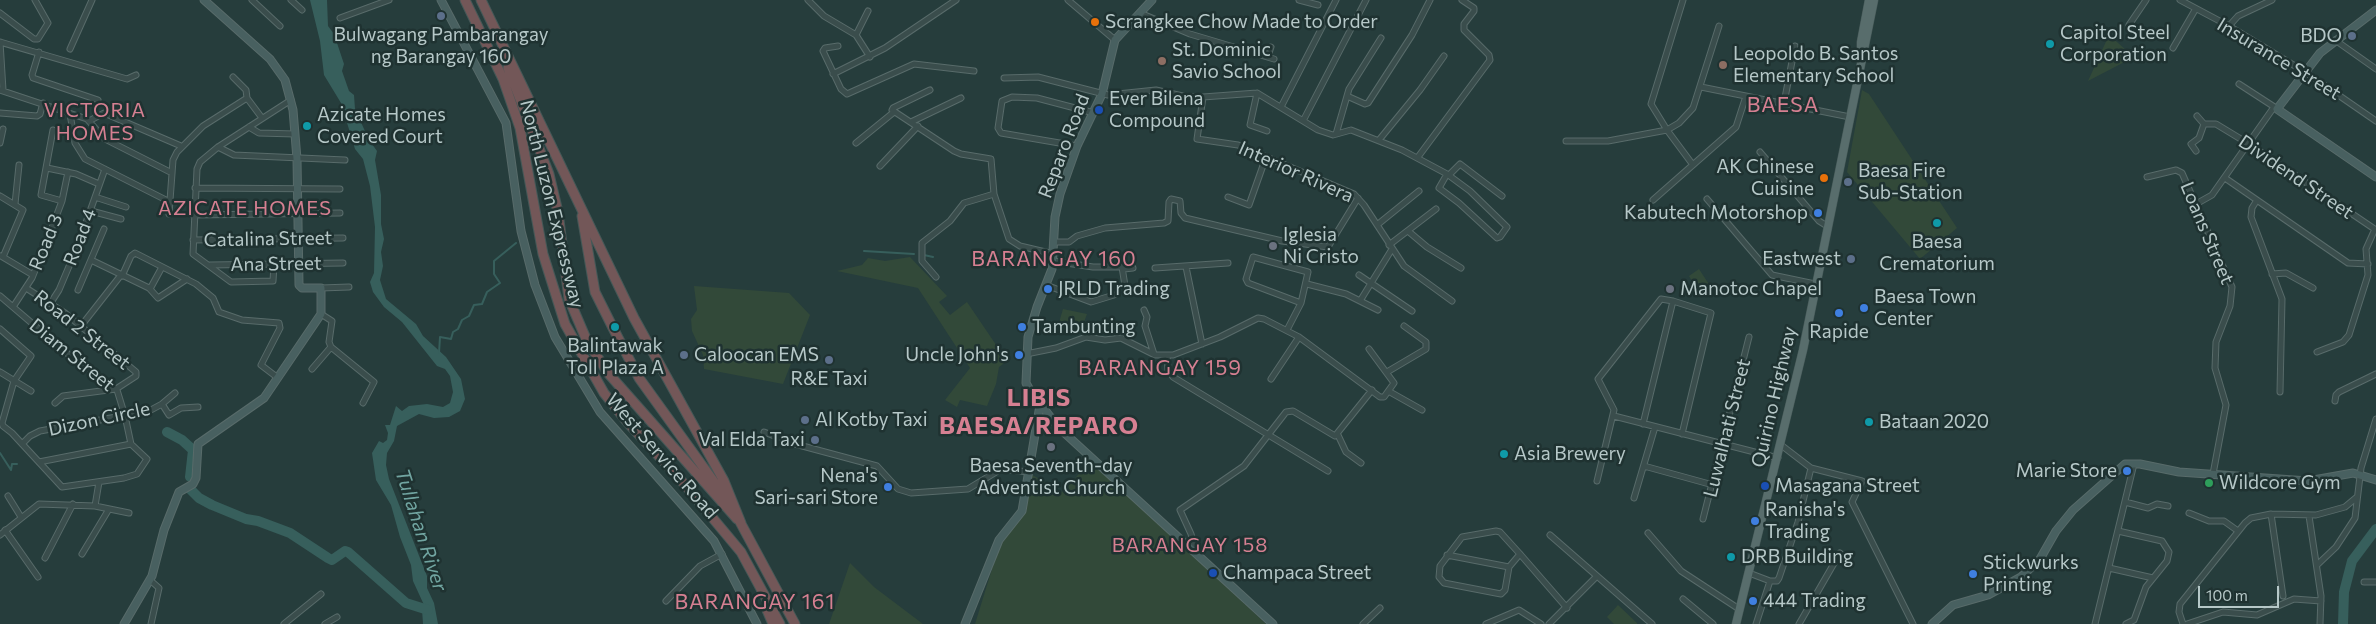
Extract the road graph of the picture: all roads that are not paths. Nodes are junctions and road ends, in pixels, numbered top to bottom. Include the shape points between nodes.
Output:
1 (35, 0) edge
2 (92, 0) edge
3 (204, 0) edge
4 (252, 0) edge
5 (291, 0) edge
6 (388, 0) edge
7 (441, 0) edge
8 (465, 0) edge
9 (481, 0) edge
10 (808, 0) edge
11 (956, 0) edge
12 (1068, 0) edge
13 (1152, 0) edge
14 (1299, 0) edge
15 (1336, 0) edge
16 (1366, 0) edge
17 (1430, 0) edge
18 (1462, 0) edge
19 (1682, 0) edge
20 (1869, 0) edge
21 (1874, 0) edge
22 (2146, 0) edge
23 (2180, 0) edge
24 (2272, 0) edge
25 (1318, 5) dead end
26 (302, 10) dead end
27 (2195, 10) junction
28 (2376, 10) edge
29 (868, 12) dead end
30 (0, 13) edge
31 (1140, 13) junction
32 (340, 18) dead end
33 (491, 21) junction
34 (2129, 25) dead end
35 (280, 26) dead end
36 (1719, 26) dead end
37 (2228, 26) junction
38 (856, 35) junction
39 (1381, 38) dead end
40 (1115, 40) junction
41 (2335, 40) junction
42 (0, 42) edge
43 (838, 46) dead end
44 (1795, 46) dead end
45 (1271, 47) dead end
46 (2172, 48) dead end
47 (70, 49) dead end
48 (39, 52) junction
49 (1268, 56) junction
50 (1444, 56) dead end
51 (870, 57) junction
52 (1862, 57) junction
53 (1274, 59) dead end
54 (2376, 69) edge
55 (974, 71) dead end
56 (2305, 72) junction
57 (833, 74) junction
58 (136, 75) dead end
59 (233, 77) dead end
60 (1004, 78) dead end
61 (2239, 84) dead end
62 (1701, 87) junction
63 (2, 90) edge
64 (930, 90) dead end
65 (1102, 94) junction
66 (1257, 94) junction
67 (1347, 96) junction
68 (1746, 96) junction
69 (1204, 97) junction
70 (247, 98) junction
71 (961, 98) dead end
72 (98, 100) dead end
73 (291, 100) junction
74 (43, 103) junction
75 (1784, 103) junction
76 (1281, 107) junction
77 (2276, 108) junction
78 (893, 111) junction
79 (0, 113) edge
80 (1094, 113) junction
81 (70, 114) junction
82 (2197, 116) dead end
83 (1850, 117) junction
84 (262, 118) junction
85 (89, 121) junction
86 (1303, 121) junction
87 (2376, 121) edge
88 (911, 122) junction
89 (2204, 124) junction
90 (918, 126) junction
91 (249, 127) junction
92 (3, 130) dead end
93 (53, 130) dead end
94 (1667, 130) junction
95 (1267, 131) dead end
96 (295, 134) junction
97 (1336, 134) junction
98 (1378, 140) junction
99 (1566, 141) dead end
100 (0, 143) edge
101 (856, 143) dead end
102 (2249, 144) junction
103 (181, 146) junction
104 (1077, 146) junction
105 (218, 147) junction
106 (2196, 151) dead end
107 (1760, 152) dead end
108 (1266, 157) junction
109 (1418, 157) junction
110 (297, 159) junction
111 (345, 160) dead end
112 (19, 165) dead end
113 (1693, 165) junction
114 (880, 166) dead end
115 (47, 168) junction
116 (105, 168) junction
117 (68, 172) junction
118 (172, 174) junction
119 (1448, 175) junction
120 (2147, 177) dead end
121 (2376, 177) edge
122 (2225, 178) junction
123 (99, 184) junction
124 (196, 188) junction
125 (297, 189) junction
126 (340, 189) dead end
127 (1419, 191) dead end
128 (994, 194) junction
129 (0, 196) edge
130 (1502, 196) dead end
131 (95, 197) junction
132 (1228, 197) dead end
133 (1358, 198) junction
134 (1653, 200) dead end
135 (1707, 200) dead end
136 (2257, 200) junction
137 (62, 201) junction
138 (170, 202) junction
139 (15, 204) junction
140 (2196, 204) junction
141 (580, 206) junction
142 (126, 207) dead end
143 (1436, 209) dead end
144 (91, 211) junction
145 (340, 213) dead end
146 (169, 214) dead end
147 (298, 214) junction
148 (194, 215) junction
149 (121, 219) dead end
150 (1377, 225) junction
151 (1827, 226) junction
152 (104, 229) dead end
153 (2375, 230) edge
154 (1408, 231) junction
155 (343, 238) dead end
156 (192, 240) junction
157 (298, 240) junction
158 (1054, 242) junction
159 (1391, 247) junction
160 (1, 256) edge
161 (1053, 258) junction
162 (91, 260) junction
163 (343, 262) dead end
164 (1228, 263) dead end
165 (2368, 264) junction
166 (210, 265) junction
167 (274, 265) junction
168 (298, 265) junction
169 (162, 266) junction
170 (1186, 267) junction
171 (1124, 268) junction
172 (1133, 268) dead end
173 (1155, 268) dead end
174 (1461, 268) dead end
175 (2272, 274) junction
176 (33, 275) junction
177 (122, 275) junction
178 (1359, 275) dead end
179 (936, 277) dead end
180 (187, 279) junction
181 (1371, 282) junction
182 (1306, 284) junction
183 (1815, 284) junction
184 (1046, 285) junction
185 (349, 287) dead end
186 (26, 288) junction
187 (321, 288) junction
188 (2313, 288) dead end
189 (78, 290) dead end
190 (150, 290) junction
191 (1126, 292) dead end
192 (1114, 295) dead end
193 (0, 296) edge
194 (1673, 300) junction
195 (1360, 301) junction
196 (1452, 301) dead end
197 (1301, 303) junction
198 (50, 304) junction
199 (13, 307) junction
200 (1144, 310) dead end
201 (1378, 310) dead end
202 (1412, 311) dead end
203 (321, 314) junction
204 (81, 326) junction
205 (1404, 326) dead end
206 (0, 329) edge
207 (1287, 330) junction
208 (1299, 337) junction
209 (1749, 337) dead end
210 (1202, 344) junction
211 (331, 347) junction
212 (1369, 350) dead end
213 (2318, 352) dead end
214 (1026, 354) junction
215 (1154, 354) junction
216 (1167, 355) junction
217 (312, 368) dead end
218 (0, 372) edge
219 (1387, 372) junction
220 (136, 374) junction
221 (2376, 374) edge
222 (278, 378) junction
223 (1271, 379) dead end
224 (141, 380) dead end
225 (14, 381) junction
226 (116, 389) junction
227 (1372, 390) junction
228 (31, 391) dead end
229 (1390, 392) junction
230 (2280, 392) dead end
231 (174, 393) dead end
232 (2334, 397) dead end
233 (55, 403) dead end
234 (363, 403) dead end
235 (162, 404) junction
236 (1040, 405) junction
237 (198, 407) dead end
238 (1422, 410) dead end
239 (125, 416) junction
240 (1614, 416) junction
241 (2376, 419) edge
242 (1643, 424) junction
243 (1655, 427) junction
244 (764, 432) dead end
245 (1682, 434) junction
246 (1269, 435) junction
247 (1338, 435) junction
248 (22, 444) junction
249 (131, 444) junction
250 (1723, 445) junction
251 (1781, 445) junction
252 (1778, 458) junction
253 (39, 462) junction
254 (1361, 463) dead end
255 (2134, 464) junction
256 (1644, 466) junction
257 (1811, 468) junction
258 (1328, 471) dead end
259 (1029, 472) junction
260 (2213, 474) junction
261 (2359, 475) junction
262 (2376, 480) edge
263 (1597, 481) dead end
264 (99, 482) junction
265 (1713, 485) junction
266 (8, 496) dead end
267 (2357, 497) junction
268 (1634, 498) dead end
269 (2125, 502) junction
270 (73, 504) junction
271 (95, 506) junction
272 (2168, 506) dead end
273 (2345, 507) junction
274 (109, 509) junction
275 (129, 513) dead end
276 (2189, 514) dead end
277 (2271, 514) junction
278 (2309, 516) junction
279 (2355, 516) junction
280 (21, 517) junction
281 (1703, 519) dead end
282 (741, 523) junction
283 (5, 530) junction
284 (2118, 531) junction
285 (2238, 531) junction
286 (1648, 533) dead end
287 (0, 534) edge
288 (1550, 535) dead end
289 (1191, 548) junction
290 (741, 552) junction
291 (1840, 553) dead end
292 (82, 554) dead end
293 (722, 554) junction
294 (1520, 554) junction
295 (1447, 556) junction
296 (46, 558) dead end
297 (2317, 565) junction
298 (1510, 567) junction
299 (2109, 568) junction
300 (1749, 572) junction
301 (38, 577) dead end
302 (1596, 577) junction
303 (2153, 578) junction
304 (150, 580) junction
305 (1770, 581) junction
306 (2364, 582) dead end
307 (2376, 582) edge
308 (321, 594) dead end
309 (2283, 596) dead end
310 (1683, 599) dead end
311 (666, 601) dead end
312 (2321, 601) junction
313 (1380, 608) dead end
314 (1567, 608) junction
315 (1740, 608) junction
316 (337, 617) dead end
317 (1555, 620) junction
318 (124, 624) edge
319 (151, 624) edge
320 (285, 624) edge
321 (325, 624) edge
322 (757, 624) edge
323 (773, 624) edge
324 (780, 624) edge
325 (795, 624) edge
326 (965, 624) edge
327 (1273, 624) edge
328 (1363, 624) edge
329 (1486, 624) edge
330 (1541, 624) edge
331 (1549, 624) edge
332 (1560, 624) edge
333 (1652, 624) edge
334 (1713, 624) edge
335 (1736, 624) edge
336 (1756, 624) edge
337 (1799, 624) edge
338 (1913, 624) edge
339 (1932, 624) edge
340 (2095, 624) edge
341 (2126, 624) edge
342 (2183, 624) edge
343 (2187, 624) edge
344 (2320, 624) edge

1 - 30 street via 48,23 38,38 34,39
2 - 47 street
3 - 73 street via 270,59 285,80
4 - 35 street
5 - 26 street
6 - 32 street
7 - 293 street, West Service Road via 506,123 520,231 535,285 555,337 600,412 714,540
8 - 290 highway, North Luzon Expressway via 503,80 520,128 543,254 565,324 616,408
9 - 33 highway, North Luzon Expressway
10 - 38 street via 825,16
11 - 51 street
12 - 40 street
13 - 31 street, Reparo Road
14 - 25 street
15 - 76 street
16 - 86 street
17 - 67 street via 1412,35 1366,104
18 - 109 street via 1474,8 1464,30 1489,55 1490,60
19 - 94 street via 1652,98 1653,109
20 - 52 main road, Quirino Highway via 1861,42
21 - 52 main road, Quirino Highway
22 - 34 street
23 - 27 street, Insurance Street
24 - 37 street via 2238,16
27 - 37 street, Insurance Street
27 - 46 street
28 - 41 street
29 - 38 street
31 - 40 street, Reparo Road
31 - 49 street via 1190,34
33 - 141 highway, North Luzon Expressway
33 - 282 highway, North Luzon Expressway via 549,174 558,212 569,299 587,341 608,373
36 - 62 street
37 - 56 street, Insurance Street
38 - 51 street
39 - 67 street
40 - 65 street, Reparo Road
41 - 54 street
41 - 56 street
42 - 48 street
42 - 63 street
43 - 57 street via 823,51
44 - 75 street
45 - 49 street
48 - 58 street via 127,79
48 - 72 street via 33,78
49 - 53 street
50 - 98 street
51 - 57 street
52 - 83 main road, Quirino Highway
55 - 57 street via 914,64 847,94
56 - 77 street
56 - 87 street, Insurance Street
59 - 70 street via 246,90
60 - 65 street via 1038,77
61 - 77 street
62 - 68 street
62 - 94 street via 1689,114
63 - 74 street
64 - 78 street via 893,108
65 - 69 street via 1156,90
65 - 80 street, Reparo Road
66 - 69 street
66 - 76 street
66 - 95 street via 1250,125
67 - 97 street
68 - 75 street
68 - 113 street via 1736,127
69 - 108 street, Interior Rivera via 1197,139 1238,145
70 - 84 street
70 - 103 street via 202,126
71 - 88 street
73 - 84 street
73 - 96 street
74 - 79 street via 37,116
74 - 81 street
75 - 83 street
76 - 86 street
77 - 102 street
77 - 121 street
78 - 88 street
78 - 101 street
80 - 104 street, Reparo Road
80 - 104 street via 1037,98 1012,96 1002,101 998,128 1002,133
81 - 85 street
81 - 116 street via 72,135 78,150 88,162
82 - 89 street
83 - 151 main road, Quirino Highway
84 - 91 street
85 - 103 street via 104,113
85 - 118 street via 104,139
86 - 97 street via 1318,130
88 - 90 street
89 - 102 street, Dividend Street via 2216,124
89 - 106 street via 2199,138 2191,144
90 - 114 street
90 - 128 street via 961,154 991,159
91 - 96 street via 259,133
91 - 105 street
92 - 100 street
93 - 115 street
94 - 99 street via 1608,141
94 - 113 street
96 - 110 street
97 - 98 street via 1351,130
98 - 109 street
102 - 122 street
102 - 153 street, Dividend Street
103 - 118 street via 175,155
104 - 158 street, Reparo Road via 1056,205
105 - 110 street via 234,155
105 - 124 street via 198,165
107 - 151 street via 1819,221
108 - 132 street via 1249,205
108 - 133 street, Interior Rivera via 1349,191
109 - 119 street
110 - 111 street
110 - 125 street
112 - 139 street
113 - 134 street
115 - 117 street
115 - 137 street via 42,196
116 - 123 street, Road 4
116 - 138 street
117 - 123 street
117 - 137 street, Road 3
118 - 138 street
119 - 119 street via 1440,190 1497,238 1507,227 1470,190
119 - 130 street via 1460,164
120 - 140 street, Loans Street via 2179,170
122 - 136 street
122 - 140 street via 2211,197
123 - 131 street, Road 4
124 - 125 street
124 - 148 street
125 - 126 street
125 - 147 street
127 - 150 street
128 - 161 street via 1009,239
128 - 179 street via 964,203 950,221 922,243 920,258
129 - 139 street
131 - 142 street
131 - 144 street, Road 4
133 - 150 street, Interior Rivera
133 - 158 street via 1328,247 1282,241 1185,218 1180,201 1171,199 1168,221 1164,223 1105,228 1069,242
135 - 183 street via 1772,275
136 - 165 street via 2348,263
136 - 175 street via 2251,217
137 - 176 street, Road 3
138 - 146 street
139 - 160 street via 23,212
140 - 260 street, Loans Street via 2232,287 2230,306 2216,342 2215,368 2226,405
141 - 282 highway, North Luzon Expressway via 641,332 724,481
141 - 282 highway, North Luzon Expressway via 595,292 638,378 717,484
143 - 154 street
144 - 149 street
144 - 198 street, Road 4 via 67,272
145 - 147 street
147 - 148 street
147 - 157 street
148 - 156 street
150 - 159 street, Interior Rivera
151 - 183 main road, Quirino Highway
152 - 162 street
153 - 165 street via 2368,242
154 - 159 street
154 - 174 street
155 - 157 street, Catalina Street
156 - 157 street, Catalina Street
156 - 166 street via 193,254
157 - 168 street
158 - 161 street, Reparo Road
159 - 181 street
159 - 196 street, Interior Rivera via 1404,266
160 - 176 street
161 - 171 street via 1093,267
161 - 184 street, Reparo Road
162 - 177 street
162 - 189 street
163 - 168 street, Ana Street
164 - 170 street
165 - 213 street via 2368,275 2350,335 2343,342
166 - 167 street, Ana Street
166 - 167 street via 231,282 270,282 274,280
167 - 168 street, Ana Street
168 - 187 street via 299,287
169 - 177 street via 134,253
169 - 180 street
169 - 190 street
170 - 173 street
170 - 210 street
171 - 172 street
171 - 191 street
175 - 188 street via 2286,273
175 - 230 street via 2282,299
176 - 186 street, Road 3
177 - 190 street
177 - 204 street
178 - 181 street
180 - 190 street via 160,298
180 - 222 street via 213,298 219,312 242,320 279,323 280,328 261,365
181 - 195 street
181 - 202 street
182 - 195 street
182 - 197 street
182 - 197 street via 1308,272 1253,257 1246,279 1248,283
183 - 251 main road, Quirino Highway
184 - 192 street via 1091,302
184 - 214 street, Reparo Road via 1031,323
185 - 187 street
186 - 198 street, Road 2 Street
186 - 199 street, Road 3
187 - 203 street
193 - 199 street, Diam Street
194 - 240 street via 1657,302 1600,374 1598,380 1612,403
194 - 242 street
194 - 245 street via 1711,313
195 - 201 street
197 - 207 street
198 - 204 street, Road 2 Street
199 - 226 street, Diam Street via 68,354
200 - 215 street via 1147,317 1144,326
203 - 211 street via 332,321
203 - 222 street
204 - 220 street, Road 2 Street
205 - 219 street via 1423,339 1427,346 1424,351
206 - 225 street via 31,356
207 - 208 street
207 - 210 street via 1258,318
208 - 223 street
208 - 227 street
209 - 250 street, Luwalhati Street
210 - 216 street
211 - 217 street
211 - 234 street via 373,381
212 - 219 street
214 - 215 street via 1086,337 1121,338
214 - 236 street, Reparo Road via 1026,383
215 - 216 street
216 - 246 street via 1168,370 1173,377
218 - 225 street
219 - 229 street via 1394,383
220 - 224 street
220 - 226 street, Road 2 Street
221 - 232 street
222 - 304 street via 262,400 198,444 196,478 193,484 179,492
225 - 228 street
225 - 248 street via 2,423
226 - 233 street, Road 2 Street via 63,396
226 - 239 street, Diam Street
227 - 229 street via 1382,397
227 - 247 street
229 - 238 street
231 - 235 street, Dizon Circle
235 - 237 street via 169,415 181,408
235 - 239 street, Dizon Circle via 149,411
236 - 259 street
236 - 289 street, Reparo Road via 1059,428
239 - 248 street, Dizon Circle via 40,431
239 - 249 street, Diam Street
240 - 242 street
240 - 263 street
241 - 261 street
242 - 243 street
243 - 245 street
243 - 256 street
244 - 259 street via 795,444 877,466 898,489 911,493 968,489 1001,469
245 - 250 street
246 - 247 street via 1286,412 1292,410 1330,435
246 - 258 street
246 - 289 street via 1241,469 1180,510 1194,544
247 - 254 street via 1346,452
248 - 253 street
249 - 253 street
249 - 264 street via 147,459 134,476
250 - 252 street
250 - 265 street, Luwalhati Street
251 - 252 main road, Quirino Highway
251 - 257 street
252 - 300 main road, Quirino Highway
253 - 264 street via 62,487
255 - 260 street
255 - 269 street
255 - 339 street via 2120,467 2073,510 2036,564 2021,577 1988,595 1954,605
256 - 265 street
256 - 268 street
257 - 305 street via 1798,522 1779,578
257 - 338 street via 1862,481 1852,502
259 - 326 street via 1022,511 999,540
260 - 261 street via 2308,481 2347,473
261 - 262 street
261 - 267 street
264 - 271 street
265 - 281 street, Luwalhati Street
266 - 280 street
267 - 273 street
267 - 279 street
269 - 272 street via 2148,508 2156,504
269 - 284 street
270 - 271 street
270 - 280 street via 39,504
270 - 296 street
271 - 274 street
273 - 278 street
273 - 279 street
274 - 275 street
274 - 292 street
276 - 285 street via 2209,521 2224,521
277 - 278 street
277 - 285 street via 2251,518
277 - 309 street
278 - 297 street
279 - 297 street via 2336,547
280 - 283 street
282 - 325 highway, North Luzon Expressway
283 - 287 street
283 - 301 street
284 - 299 street
284 - 303 street via 2162,541 2167,546 2169,557
285 - 342 street via 2180,604
286 - 315 street via 1681,571
288 - 302 street
289 - 327 street, Reparo Road
290 - 323 highway
290 - 324 highway, North Luzon Expressway
291 - 337 street
293 - 311 street via 700,566
293 - 322 street, West Service Road
294 - 295 street via 1496,530 1462,537
294 - 298 street
294 - 314 street
295 - 298 street
295 - 298 street via 1438,569 1444,583 1503,593
297 - 312 street
299 - 303 street
299 - 340 street
300 - 305 street
300 - 315 main road, Quirino Highway
302 - 314 street
302 - 333 street
303 - 341 street via 2134,620
304 - 318 street
304 - 319 street via 159,588
305 - 336 street
306 - 307 street
308 - 320 street
310 - 334 street
312 - 343 street via 2294,599 2257,615 2223,612
312 - 344 street
313 - 328 street
314 - 317 street
315 - 335 main road, Quirino Highway
316 - 321 street
317 - 331 street
317 - 332 street
329 - 330 street via 1519,610

